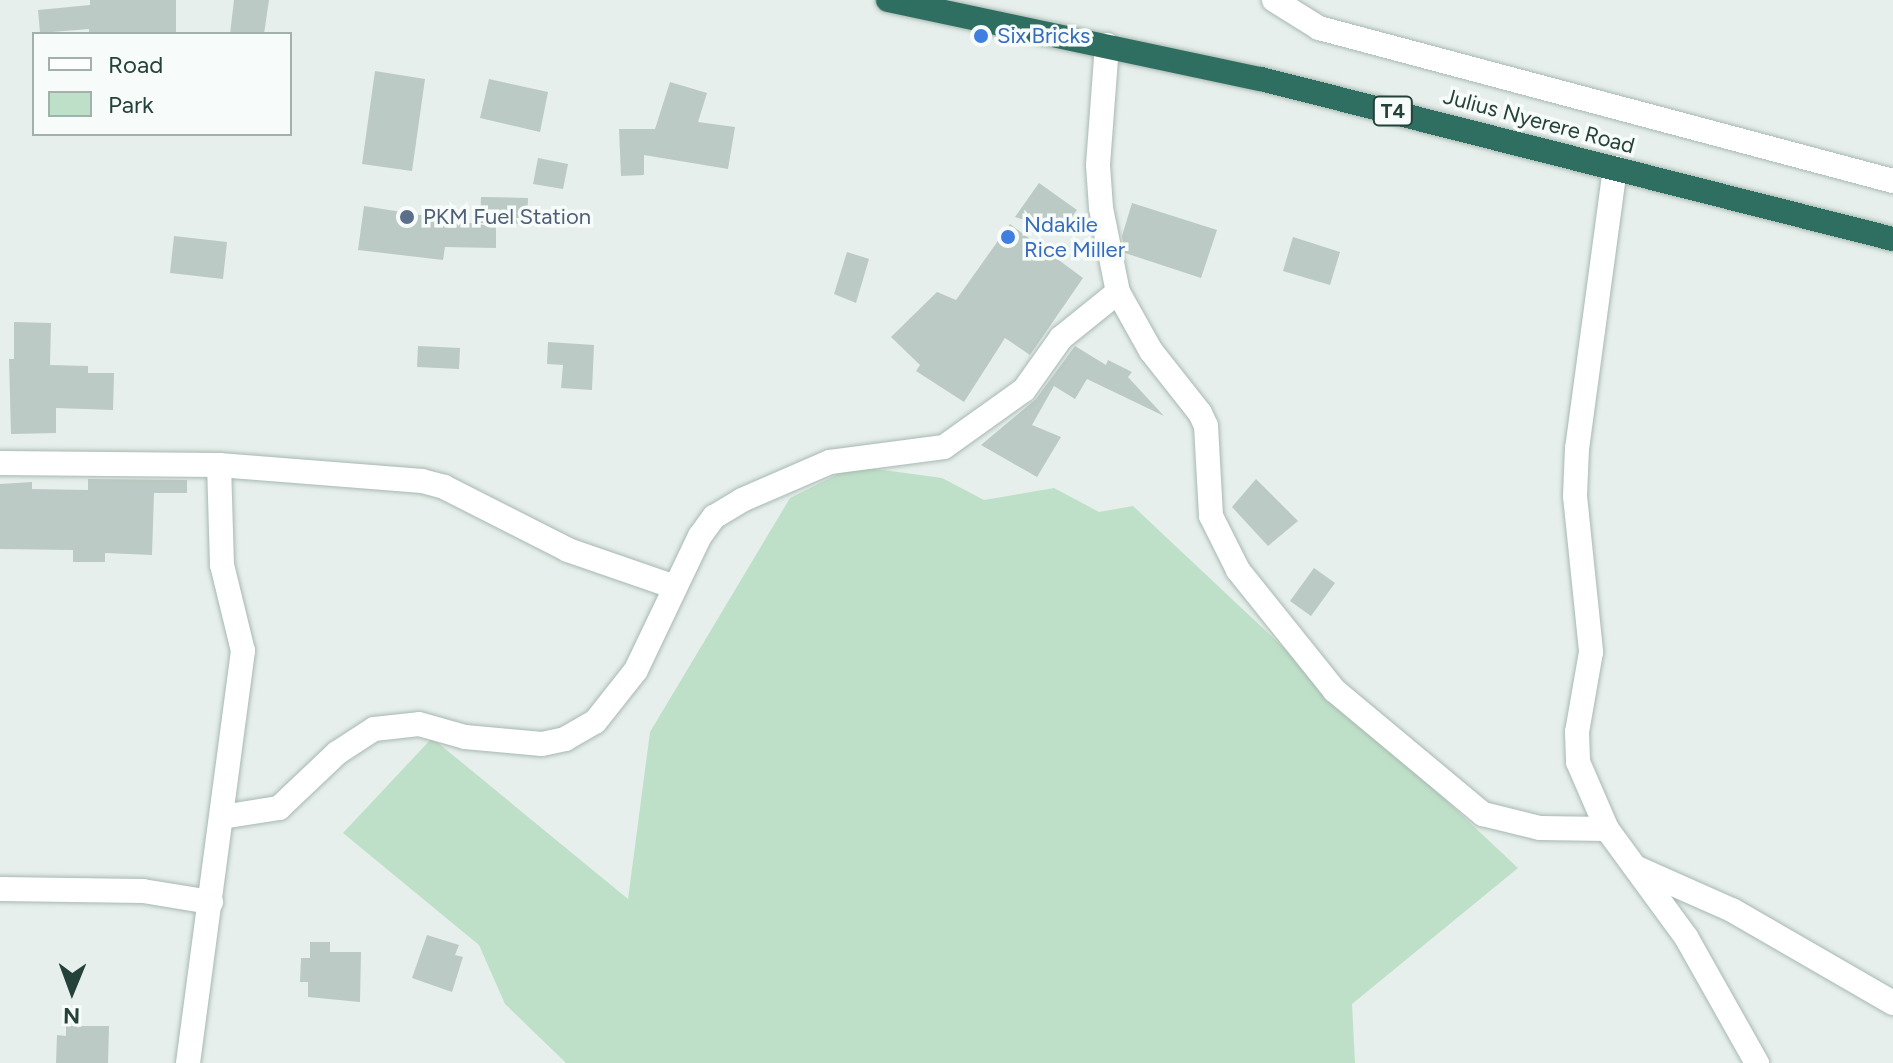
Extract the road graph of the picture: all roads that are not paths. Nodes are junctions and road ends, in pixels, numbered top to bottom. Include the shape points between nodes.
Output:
1 (888, 0) edge
2 (1274, 0) edge
3 (1107, 45) junction
4 (1615, 168) junction
5 (1893, 181) edge
6 (1893, 239) edge
7 (1118, 292) junction
8 (0, 463) edge
9 (219, 465) junction
10 (675, 587) junction
11 (222, 817) junction
12 (1607, 829) junction
13 (1632, 866) junction
14 (0, 889) edge
15 (211, 902) junction
16 (1893, 1003) edge
17 (188, 1063) edge
18 (1757, 1063) edge

1 - 3 highway, Julius Nyerere Road / T4
2 - 5 street via 1319,28
3 - 4 highway, Julius Nyerere Road / T4
3 - 7 street via 1098,165
4 - 6 highway, Julius Nyerere Road / T4
4 - 12 street via 1581,404 1575,496 1591,652 1576,747 1586,786
7 - 10 street via 1061,338 1024,390 944,447 830,462 714,517
7 - 12 street via 1151,351 1206,426 1207,499 1227,551 1264,606 1334,690 1483,814 1540,828
8 - 9 street
9 - 10 street via 433,484 568,550
9 - 11 street via 222,565 243,651 226,747
10 - 11 street via 636,670 595,722 565,739 507,743 419,724 385,727 355,739 279,808
11 - 15 street
12 - 13 street
13 - 16 street via 1732,910
13 - 18 street via 1686,937
14 - 15 street via 143,891
15 - 17 street

